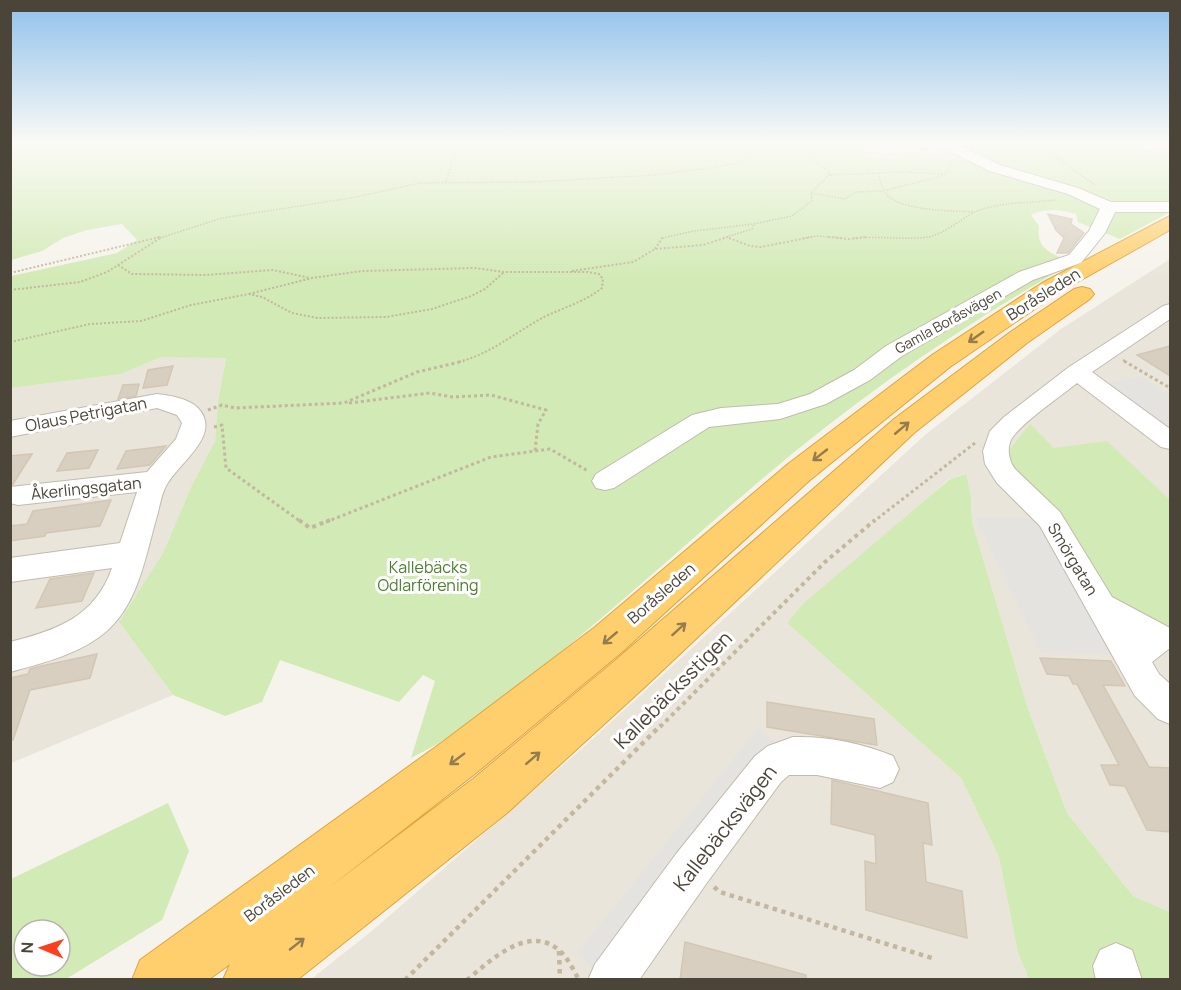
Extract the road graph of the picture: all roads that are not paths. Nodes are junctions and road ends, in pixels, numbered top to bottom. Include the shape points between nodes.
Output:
1 (1057, 188) edge
2 (1095, 200) junction
3 (1170, 207) edge
4 (1170, 222) edge
5 (1170, 242) edge
6 (1170, 310) edge
7 (1077, 372) junction
8 (10, 429) edge
9 (1170, 441) edge
10 (155, 481) junction
11 (605, 481) road end
12 (18, 495) dead end
13 (130, 553) junction
14 (10, 570) edge
15 (1101, 606) junction
16 (1165, 638) edge
17 (10, 657) edge
18 (1131, 658) junction
19 (1170, 707) edge
20 (880, 769) dead end
21 (160, 980) edge
22 (251, 980) edge
23 (611, 980) edge

1 - 2 street
2 - 3 street
2 - 11 street, Gamla Boråsvägen via 1097,232 1078,256 1026,276 818,399 780,411 701,421
4 -> 21 highway, Boråsleden via 1050,288 922,376 799,472 609,639 470,750
22 -> 5 highway, Boråsleden via 490,796 904,426 1065,305
6 - 7 street, Smörgatan
7 - 9 street
7 - 15 street, Smörgatan via 999,437 996,451 1006,476 1050,519
8 - 10 street, Olaus Petrigatan via 149,402 181,406 192,423
10 - 12 street, Åkerlingsgatan
10 - 13 street
13 - 14 street
13 - 17 street via 117,594 108,608 65,641
15 - 16 street
15 - 18 street, Smörgatan
16 - 18 street
18 - 19 street, Smörgatan via 1147,685
20 - 23 street, Kallebäcksvägen via 835,759 781,758 768,769 691,869

